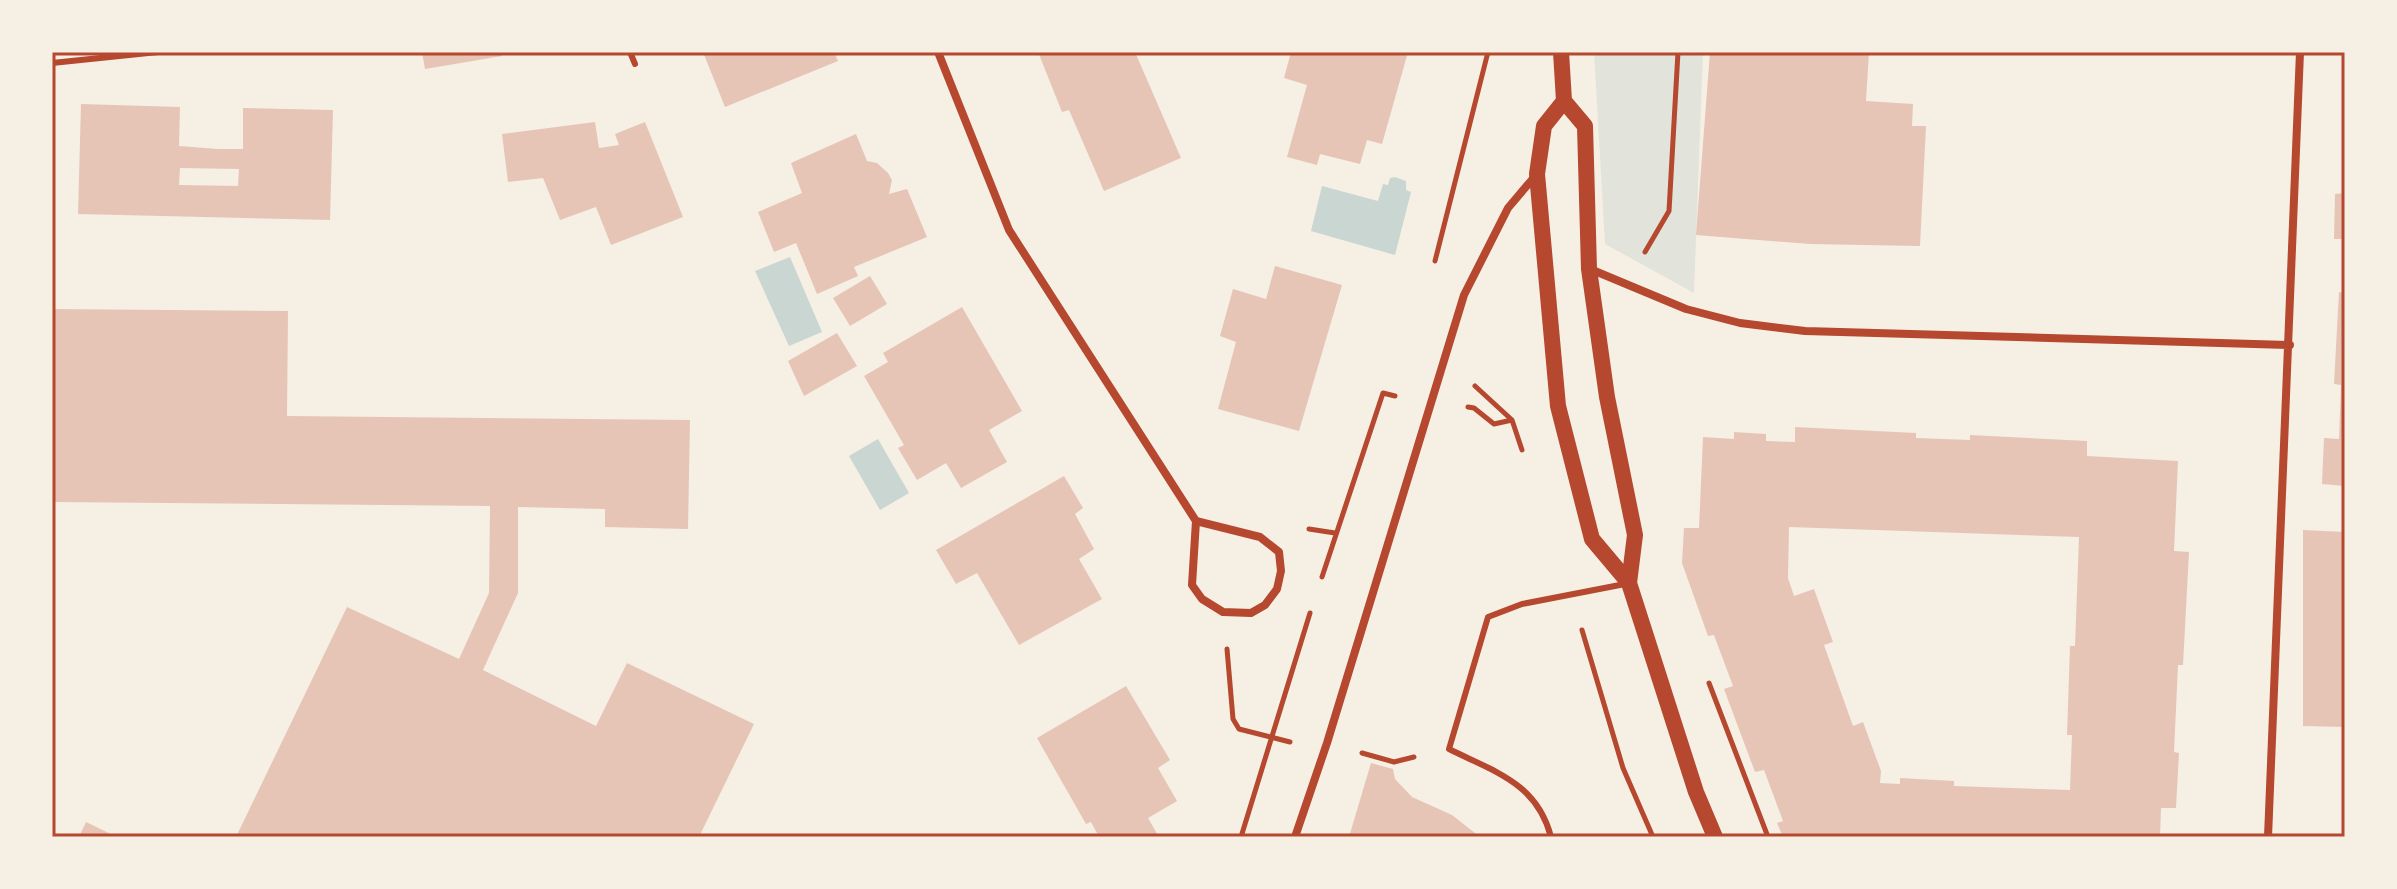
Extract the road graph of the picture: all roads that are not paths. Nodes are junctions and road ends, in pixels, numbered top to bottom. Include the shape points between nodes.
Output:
1 (158, 52) edge
2 (630, 52) edge
3 (938, 52) edge
4 (1561, 52) edge
5 (2300, 52) edge
6 (52, 63) edge
7 (635, 64) dead end
8 (1564, 101) junction
9 (1537, 174) junction
10 (1589, 269) junction
11 (2290, 345) junction
12 (1196, 521) junction
13 (1629, 583) junction
14 (1295, 837) edge
15 (1551, 837) edge
16 (1715, 837) edge
17 (2268, 837) edge

1 - 6 lane
2 - 7 lane
3 - 12 street via 1009,230
4 - 8 main road
5 - 11 street
8 - 9 main road via 1544,126
8 - 10 main road via 1585,126
9 - 13 main road via 1558,406 1592,539
9 - 14 street via 1508,208 1464,295
10 - 11 street via 1686,309 1805,331
10 - 13 main road via 1607,397 1635,535
11 - 17 street
12 - 12 street via 1260,537 1279,552 1277,589 1265,605 1251,613 1223,612 1202,599 1192,585
13 - 15 lane via 1522,604 1488,617 1449,749 1522,786 1546,816
13 - 16 main road

